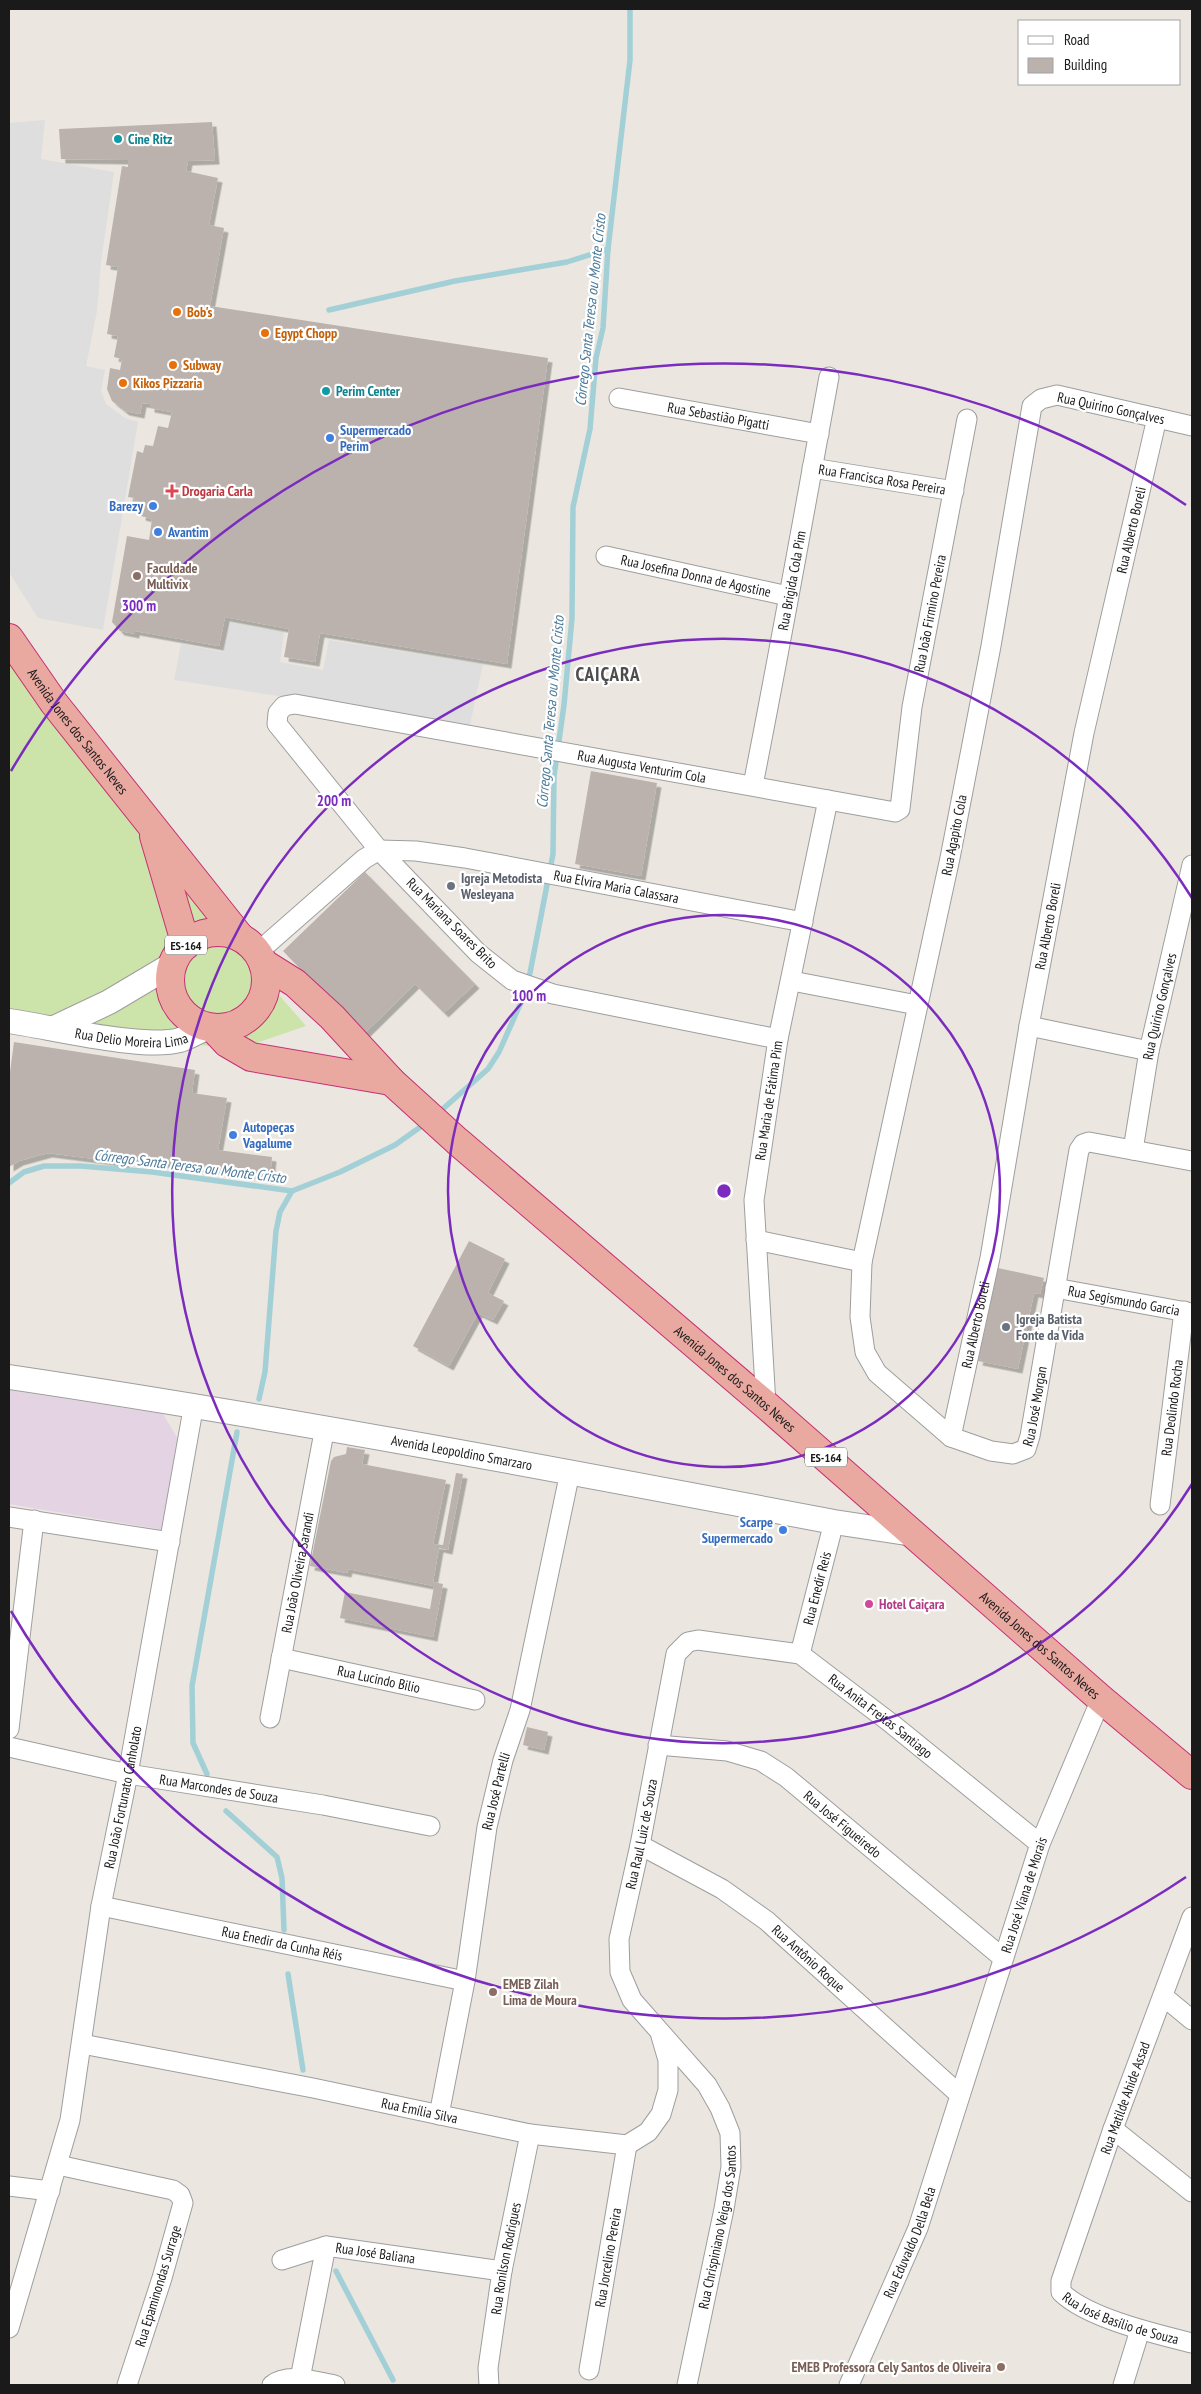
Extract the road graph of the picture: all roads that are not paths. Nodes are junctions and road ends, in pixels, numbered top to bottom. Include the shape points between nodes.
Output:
1 (829, 377) dead end
2 (619, 398) dead end
3 (1032, 406) joint
4 (1157, 418) junction
5 (967, 419) dead end
6 (1192, 426) edge
7 (818, 434) junction
8 (812, 468) junction
9 (954, 491) junction
10 (606, 556) dead end
11 (788, 596) junction
12 (9, 638) edge
13 (277, 724) joint
14 (753, 785) junction
15 (828, 800) junction
16 (900, 809) joint
17 (150, 823) junction
18 (379, 850) junction
19 (1192, 865) edge
20 (803, 922) junction
21 (253, 951) junction
22 (179, 955) junction
23 (792, 981) junction
24 (917, 1005) junction
25 (9, 1021) edge
26 (1029, 1026) junction
27 (54, 1028) junction
28 (211, 1028) junction
29 (778, 1039) junction
30 (1149, 1051) junction
31 (391, 1081) junction
32 (1133, 1150) junction
33 (1192, 1161) edge
34 (756, 1240) junction
35 (862, 1262) junction
36 (1055, 1288) junction
37 (1188, 1312) edge
38 (9, 1377) edge
39 (194, 1404) junction
40 (766, 1405) junction
41 (325, 1427) junction
42 (952, 1437) junction
43 (570, 1472) junction
44 (1160, 1505) dead end
45 (9, 1516) edge
46 (34, 1520) junction
47 (834, 1522) junction
48 (913, 1534) junction
49 (170, 1542) junction
50 (698, 1640) joint
51 (800, 1654) junction
52 (281, 1658) junction
53 (1101, 1699) junction
54 (475, 1700) dead end
55 (270, 1718) dead end
56 (9, 1729) edge
57 (658, 1745) junction
58 (9, 1747) edge
59 (128, 1774) junction
60 (1192, 1775) edge
61 (430, 1826) dead end
62 (1040, 1844) junction
63 (640, 1845) junction
64 (101, 1906) junction
65 (1192, 1917) edge
66 (1003, 1958) junction
67 (465, 1981) junction
68 (1163, 1996) junction
69 (1192, 2020) edge
70 (660, 2030) junction
71 (82, 2044) junction
72 (960, 2096) junction
73 (439, 2115) junction
74 (1113, 2129) junction
75 (530, 2134) junction
76 (627, 2145) junction
77 (58, 2165) junction
78 (9, 2186) edge
79 (50, 2191) junction
80 (1192, 2192) edge
81 (326, 2246) junction
82 (282, 2260) dead end
83 (502, 2271) junction
84 (1061, 2281) joint
85 (9, 2328) edge
86 (1140, 2330) junction
87 (1192, 2343) edge
88 (589, 2370) dead end
89 (300, 2379) junction
90 (127, 2385) edge
91 (272, 2385) edge
92 (335, 2385) edge
93 (489, 2385) edge
94 (687, 2385) edge
95 (849, 2385) edge
96 (1123, 2385) edge

1 - 7 street, Rua Brigida Cola Pim
2 - 7 street, Rua Sebastião Pigatti
3 - 4 street, Rua Quirino Gonçalves via 1041,398 1057,395
3 - 24 street, Rua Agapito Cola via 991,646 950,858
4 - 6 street, Rua Quirino Gonçalves
4 - 26 street, Rua Alberto Boreli via 1084,733
5 - 9 street, Rua João Firmino Pereira
7 - 8 street, Rua Brigida Cola Pim
8 - 9 street, Rua Francisca Rosa Pereira
8 - 11 street, Rua Brigida Cola Pim
9 - 16 street, Rua João Firmino Pereira via 912,707
10 - 11 street, Rua Josefina Donna de Agostine
11 - 14 street, Rua Brigida Cola Pim
12 - 17 highway, Avenida Jones dos Santos Neves / ES-164 via 54,703
13 - 14 street, Rua Augusta Venturim Cola via 278,713 284,706 295,704
13 - 18 street, Rua Mariana Soares Brito
14 - 15 street, Rua Augusta Venturim Cola
15 - 16 street, Rua Augusta Venturim Cola via 888,812
15 - 20 street, Rua Maria de Fátima Pim
17 - 21 highway, Avenida Jones dos Santos Neves / ES-164
17 - 22 highway, Avenida Jones dos Santos Neves / ES-164
18 - 20 street, Rua Elvira Maria Calassara via 436,853
18 - 21 street
18 - 29 street, Rua Mariana Soares Brito via 478,953 518,983 538,990
19 - 30 street, Rua Quirino Gonçalves
20 - 23 street, Rua Maria de Fátima Pim
21 - 22 highway, Avenida Jones dos Santos Neves / ES-164 via 217,933 206,934
21 - 28 highway via 266,985 259,1007 231,1027
21 - 31 highway, Avenida Jones dos Santos Neves / ES-164 via 332,1017
22 - 27 street, Rua Delio Moreira Lima via 109,1002
22 - 28 highway, Avenida Jones dos Santos Neves / ES-164 via 171,987 179,1008 187,1017
23 - 24 street
23 - 29 street, Rua Maria de Fátima Pim
24 - 35 street, Rua Agapito Cola
25 - 27 street, Rua Delio Moreira Lima
26 - 30 street
26 - 42 street, Rua Alberto Boreli via 990,1258
27 - 28 street, Rua Delio Moreira Lima via 124,1040 153,1041 179,1040
28 - 31 highway, Avenida Jones dos Santos Neves / ES-164 via 227,1043 251,1057
29 - 34 street, Rua Maria de Fátima Pim via 754,1200
30 - 32 street, Rua Quirino Gonçalves
31 - 40 highway, Avenida Jones dos Santos Neves / ES-164 via 457,1142
32 - 33 street
32 - 36 street, Rua José Morgan via 1089,1142 1083,1144
34 - 35 street
34 - 40 street, Rua Maria de Fátima Pim
35 - 42 street, Rua José Morgan via 860,1317 865,1352 877,1373
36 - 37 street, Rua Segismundo Garcia
36 - 42 street, Rua José Morgan via 1026,1449 1013,1454 991,1451
37 - 44 street, Rua Deolindo Rocha
38 - 39 street, Avenida Leopoldino Smarzaro
39 - 41 street, Avenida Leopoldino Smarzaro
39 - 49 street, Rua João Fortunato Canholato
40 - 48 highway, Avenida Jones dos Santos Neves / ES-164
41 - 43 street, Avenida Leopoldino Smarzaro
41 - 52 street, Rua João Oliveira Sarandi
43 - 47 street, Avenida Leopoldino Smarzaro
43 - 67 street, Rua José Partelli via 520,1710 503,1760 487,1827
45 - 46 street
46 - 49 street
46 - 56 street
47 - 48 street, Avenida Leopoldino Smarzaro
47 - 51 street, Rua Enedir Reis
48 - 53 highway, Avenida Jones dos Santos Neves / ES-164
49 - 59 street, Rua João Fortunato Canholato
50 - 51 street, Rua Anita Freitas Santiago
50 - 57 street, Rua Raul Luiz de Souza via 688,1642 676,1654
51 - 62 street, Rua Anita Freitas Santiago
52 - 54 street, Rua Lucindo Bilio
52 - 55 street, Rua João Oliveira Sarandi
53 - 60 highway, Avenida Jones dos Santos Neves / ES-164
53 - 62 street, Rua José Viana de Morais
57 - 63 street, Rua Raul Luiz de Souza
57 - 66 street, Rua José Figueiredo via 727,1751 761,1760 786,1777
58 - 59 street, Rua Marcondes de Souza
59 - 61 street, Rua Marcondes de Souza via 323,1805
59 - 64 street, Rua João Fortunato Canholato
62 - 66 street, Rua José Viana de Morais
63 - 70 street, Rua Raul Luiz de Souza via 619,1938 620,1972 632,2000
63 - 72 street, Rua Antônio Roque via 722,1889 767,1921
64 - 67 street, Rua Enedir da Cunha Réis
64 - 71 street, Rua João Fortunato Canholato
65 - 68 street, Rua Matilde Ahide Assad
66 - 72 street, Rua José Viana de Morais
67 - 73 street, Rua José Partelli
68 - 69 street
68 - 74 street, Rua Matilde Ahide Assad
70 - 76 street via 668,2060 668,2090 661,2114 648,2132
70 - 94 street, Rua Chrispiniano Veiga dos Santos via 707,2085 730,2133 730,2167 724,2209
71 - 73 street, Rua Emília Silva
71 - 77 street, Rua João Fortunato Canholato via 70,2120
72 - 95 street, Rua Eduvaldo Della Bela via 918,2228
73 - 75 street, Rua Emília Silva
74 - 80 street
74 - 84 street, Rua Matilde Ahide Assad
75 - 76 street, Rua Emília Silva
75 - 83 street, Rua Ronilson Rodrigues
76 - 88 street, Rua Jorcelino Pereira
77 - 79 street, Rua João Fortunato Canholato
77 - 90 street, Rua Epaminondas Surrage via 173,2190 183,2203
78 - 79 street
79 - 85 street, Rua João Fortunato Canholato
81 - 82 street
81 - 83 street, Rua José Baliana
81 - 89 street, Rua José Baliana
83 - 93 street, Rua Ronilson Rodrigues via 488,2368
84 - 86 street, Rua José Basílio de Souza via 1061,2292 1072,2303
86 - 87 street, Rua José Basílio de Souza
86 - 96 street
89 - 91 street via 279,2380
89 - 92 street

